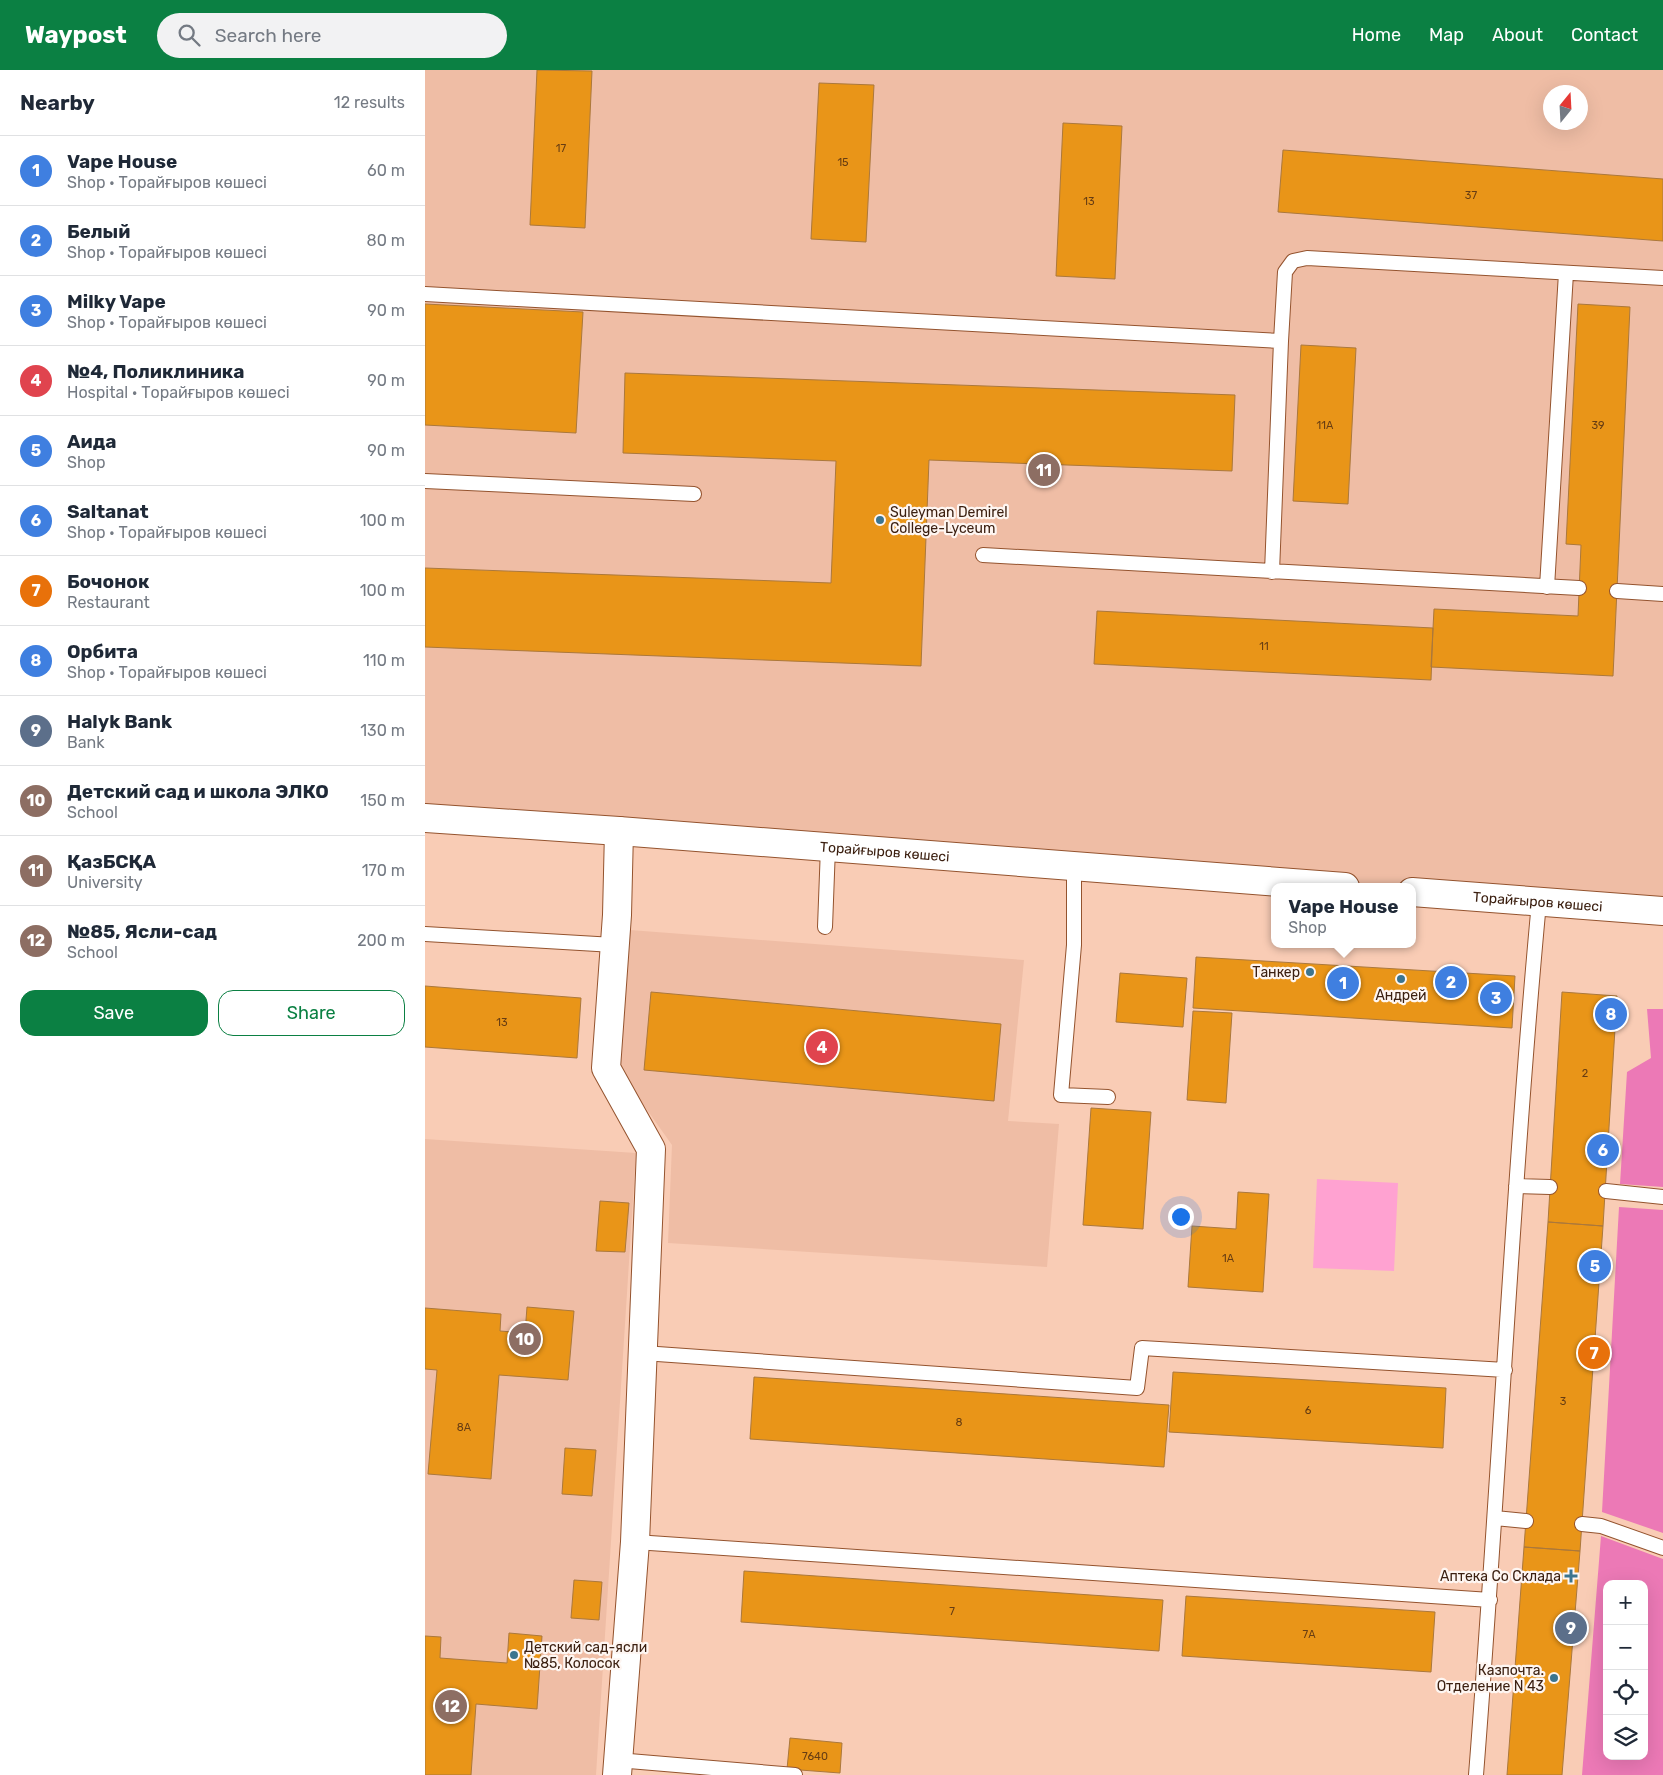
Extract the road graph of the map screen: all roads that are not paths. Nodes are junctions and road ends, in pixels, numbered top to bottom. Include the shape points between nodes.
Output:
1 (1565, 273) junction
2 (1663, 278) edge
3 (425, 294) edge
4 (1281, 341) junction
5 (425, 481) edge
6 (694, 494) dead end
7 (983, 556) dead end
8 (1272, 572) junction
9 (1547, 587) junction
10 (1579, 588) dead end
11 (1617, 591) dead end
12 (1663, 594) edge
13 (425, 818) edge
14 (619, 831) junction
15 (828, 847) junction
16 (1074, 866) junction
17 (1293, 883) edge
18 (1416, 892) edge
19 (1539, 902) junction
20 (1663, 912) edge
21 (825, 927) dead end
22 (425, 934) edge
23 (614, 945) junction
24 (1108, 1097) dead end
25 (1516, 1186) junction
26 (1550, 1187) dead end
27 (1606, 1191) dead end
28 (1663, 1197) edge
29 (643, 1353) junction
30 (1505, 1370) junction
31 (1495, 1518) junction
32 (1525, 1522) dead end
33 (1581, 1524) dead end
34 (635, 1542) junction
35 (1663, 1548) edge
36 (1490, 1600) junction
37 (617, 1767) edge
38 (795, 1775) edge
39 (1476, 1775) edge

1 - 2 lane
1 - 4 lane via 1300,259 1293,261 1285,272
1 - 9 lane
3 - 4 lane
4 - 8 lane
5 - 6 lane
7 - 8 lane
8 - 9 lane
9 - 10 lane
11 - 12 lane
13 - 14 street, Торайғыров көшесі
14 - 15 street, Торайғыров көшесі
14 - 23 street
15 - 16 street, Торайғыров көшесі
15 - 21 lane
16 - 17 street, Торайғыров көшесі
16 - 24 lane via 1075,945 1061,1095
18 - 19 street, Торайғыров көшесі
19 - 20 street, Торайғыров көшесі
19 - 25 lane
22 - 23 lane
23 - 29 street via 606,1068 651,1149
25 - 26 lane
25 - 30 lane
27 - 28 lane
29 - 30 lane via 1137,1388 1142,1348
29 - 34 street
30 - 31 lane
31 - 32 lane
31 - 36 lane
33 - 35 lane via 1601,1526
34 - 36 lane
34 - 37 street
36 - 39 lane
37 - 38 lane

